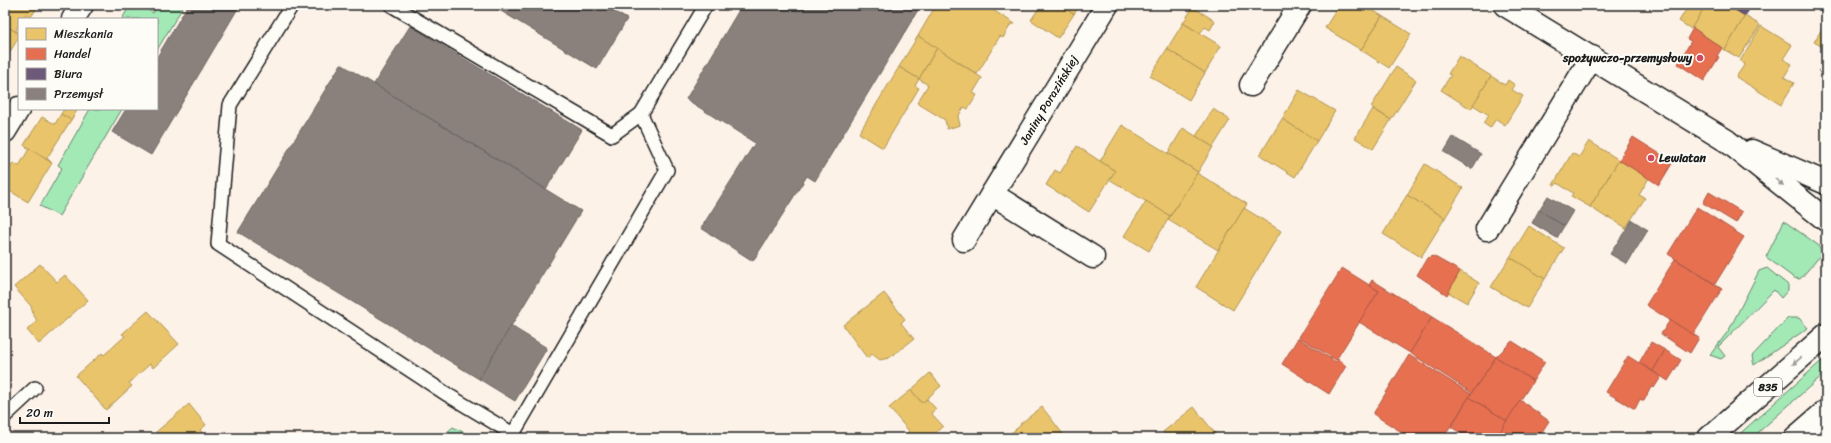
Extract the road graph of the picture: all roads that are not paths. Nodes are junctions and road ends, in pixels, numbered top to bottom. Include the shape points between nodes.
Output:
1 (82, 5) edge
2 (292, 5) edge
3 (391, 5) edge
4 (706, 5) edge
5 (1107, 5) edge
6 (1300, 5) edge
7 (1505, 5) edge
8 (74, 18) edge
9 (1592, 57) junction
10 (1251, 85) dead end
11 (18, 110) edge
12 (641, 114) junction
13 (5, 131) edge
14 (1727, 141) junction
15 (1826, 183) edge
16 (992, 194) junction
17 (1826, 220) edge
18 (1487, 230) dead end
19 (964, 240) dead end
20 (1093, 257) dead end
21 (1826, 335) edge
22 (34, 388) dead end
23 (1826, 411) edge
24 (5, 416) edge
25 (1709, 438) edge
26 (1795, 438) edge

1 - 8 street
2 - 12 lane via 230,105 218,244 512,434 667,170
3 - 12 lane via 612,135
4 - 12 lane
5 - 16 street, Janiny Porazińskiej
6 - 10 street
7 - 9 street
9 - 14 street
9 - 18 street
11 - 13 street
14 - 15 street
14 -> 17 street
16 - 19 street, Janiny Porazińskiej
16 - 20 street
21 -> 25 street, 835
22 - 24 lane
23 - 26 street

